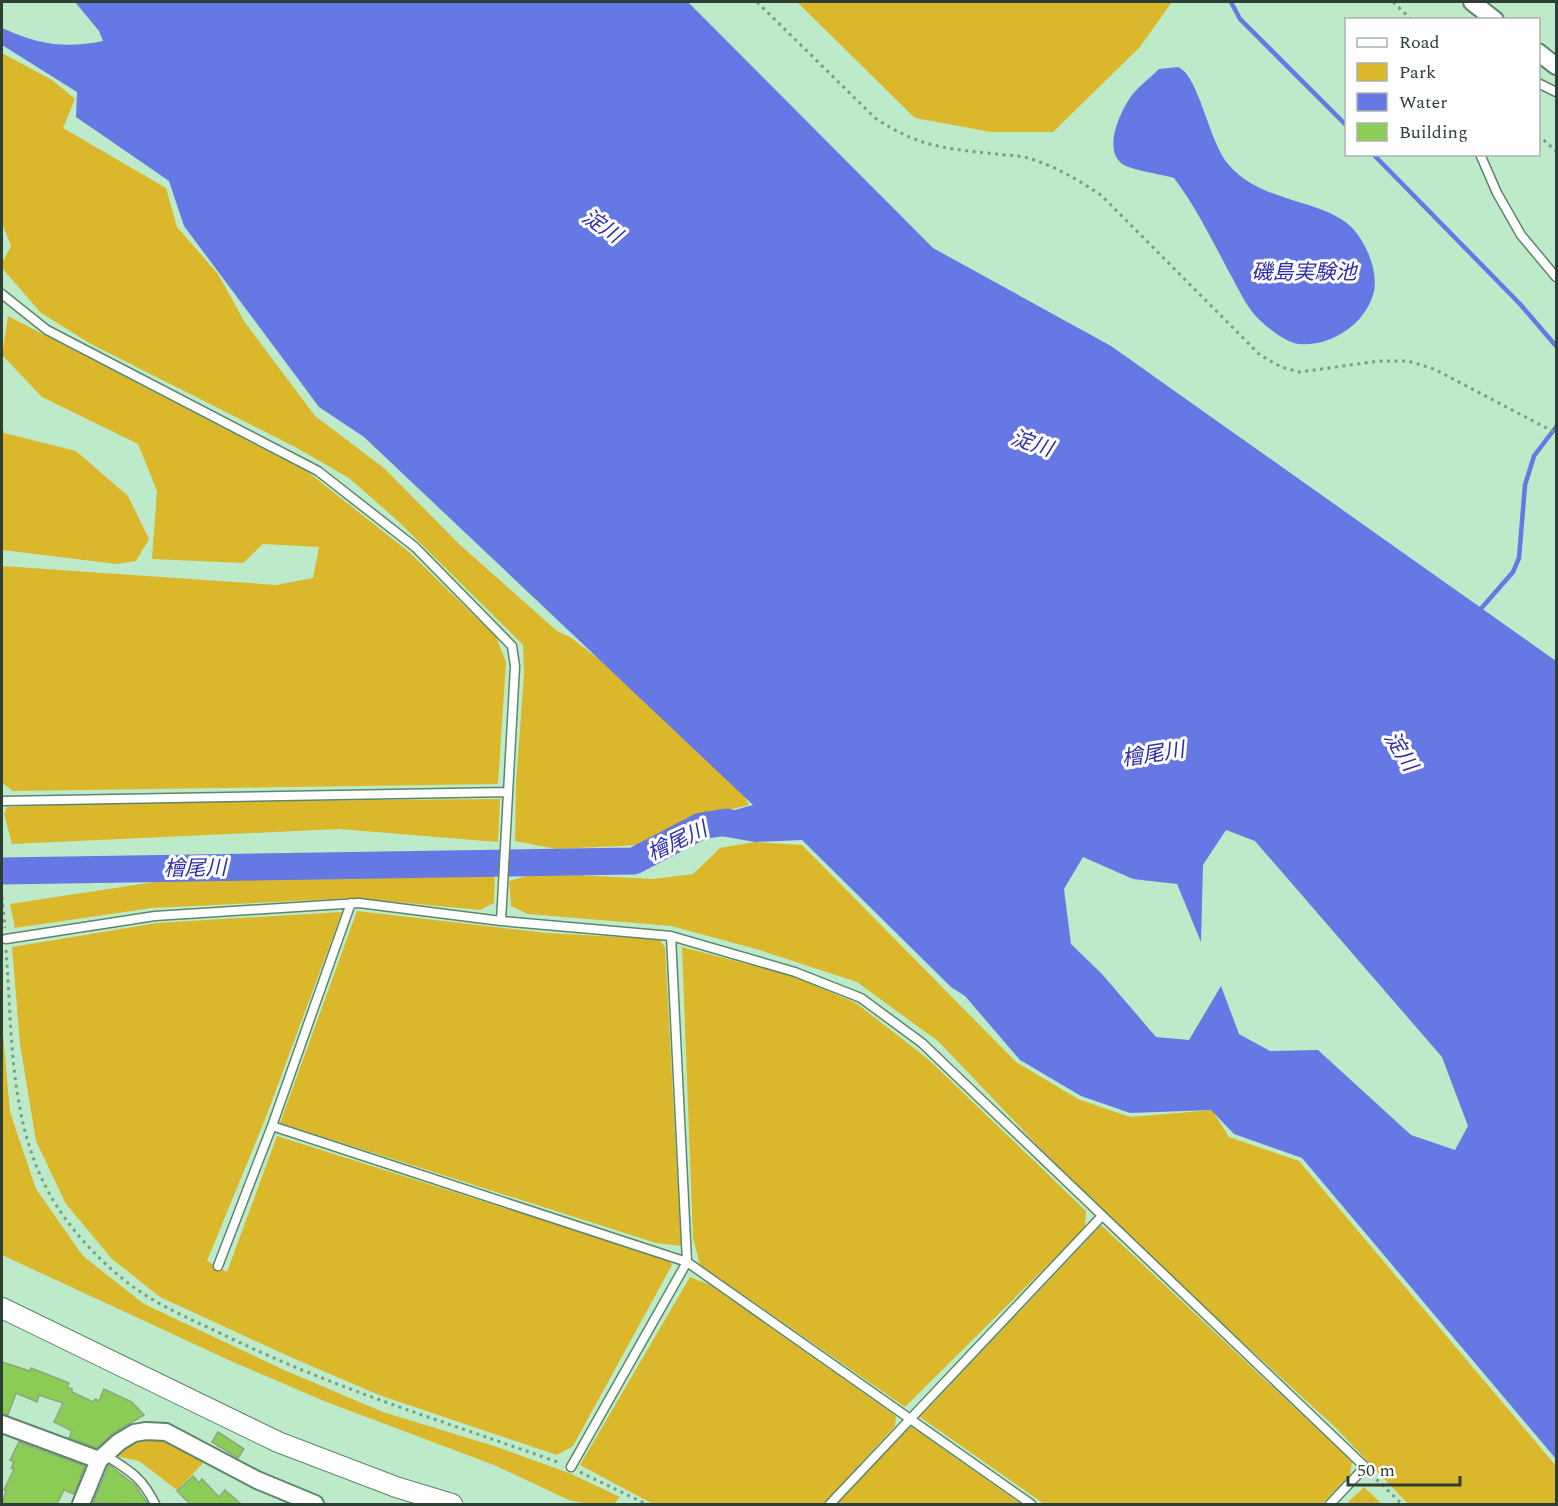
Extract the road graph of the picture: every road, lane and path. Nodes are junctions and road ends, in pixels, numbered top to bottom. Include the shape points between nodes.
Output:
1 (757, 2) edge
2 (1393, 2) edge
3 (1472, 2) edge
4 (1410, 18) edge
5 (1493, 18) edge
6 (1540, 53) edge
7 (1557, 66) edge
8 (1540, 84) edge
9 (1557, 92) edge
10 (1540, 136) edge
11 (1557, 151) edge
12 (1481, 156) edge
13 (1557, 278) edge
14 (2, 294) edge
15 (1557, 433) edge
16 (507, 792) junction
17 (2, 801) edge
18 (2, 897) edge
19 (351, 903) junction
20 (501, 921) junction
21 (671, 936) junction
22 (6, 939) junction
23 (272, 1126) junction
24 (1101, 1217) junction
25 (687, 1262) junction
26 (218, 1266) dead end
27 (2, 1308) edge
28 (908, 1418) junction
29 (2, 1424) edge
30 (102, 1458) junction
31 (571, 1467) junction
32 (1365, 1467) junction
33 (81, 1504) edge
34 (155, 1504) edge
35 (315, 1504) edge
36 (452, 1504) edge
37 (646, 1504) edge
38 (830, 1504) edge
39 (1031, 1504) edge
40 (1330, 1504) edge
41 (1402, 1504) edge

1 - 15 path via 875,118 896,132 944,148 1027,158 1080,180 1102,195 1260,355 1281,367 1309,372 1379,361 1408,361 1434,369
2 - 4 path
3 - 5 street
6 - 7 street
8 - 9 lane
10 - 11 path
12 - 13 lane via 1521,235
14 - 16 lane via 47,330 318,471 415,547 512,646
16 - 17 lane
16 - 20 lane
18 - 22 path
19 - 20 lane
19 - 22 lane via 155,916
19 - 23 lane
20 - 21 lane
21 - 24 lane via 795,972 861,998 922,1043
21 - 25 lane
22 - 31 path via 16,1080 25,1134 43,1182 94,1253 154,1301 285,1365 382,1403
23 - 25 lane
23 - 26 lane
24 - 28 lane
24 - 32 lane
25 - 28 lane
25 - 31 lane
27 - 36 street via 278,1442
28 - 38 lane
28 - 39 lane
29 - 30 street
30 - 33 street
30 - 34 lane via 136,1475
30 - 35 street via 134,1433 166,1432 257,1480
31 - 37 path
32 - 40 lane
32 - 41 path

